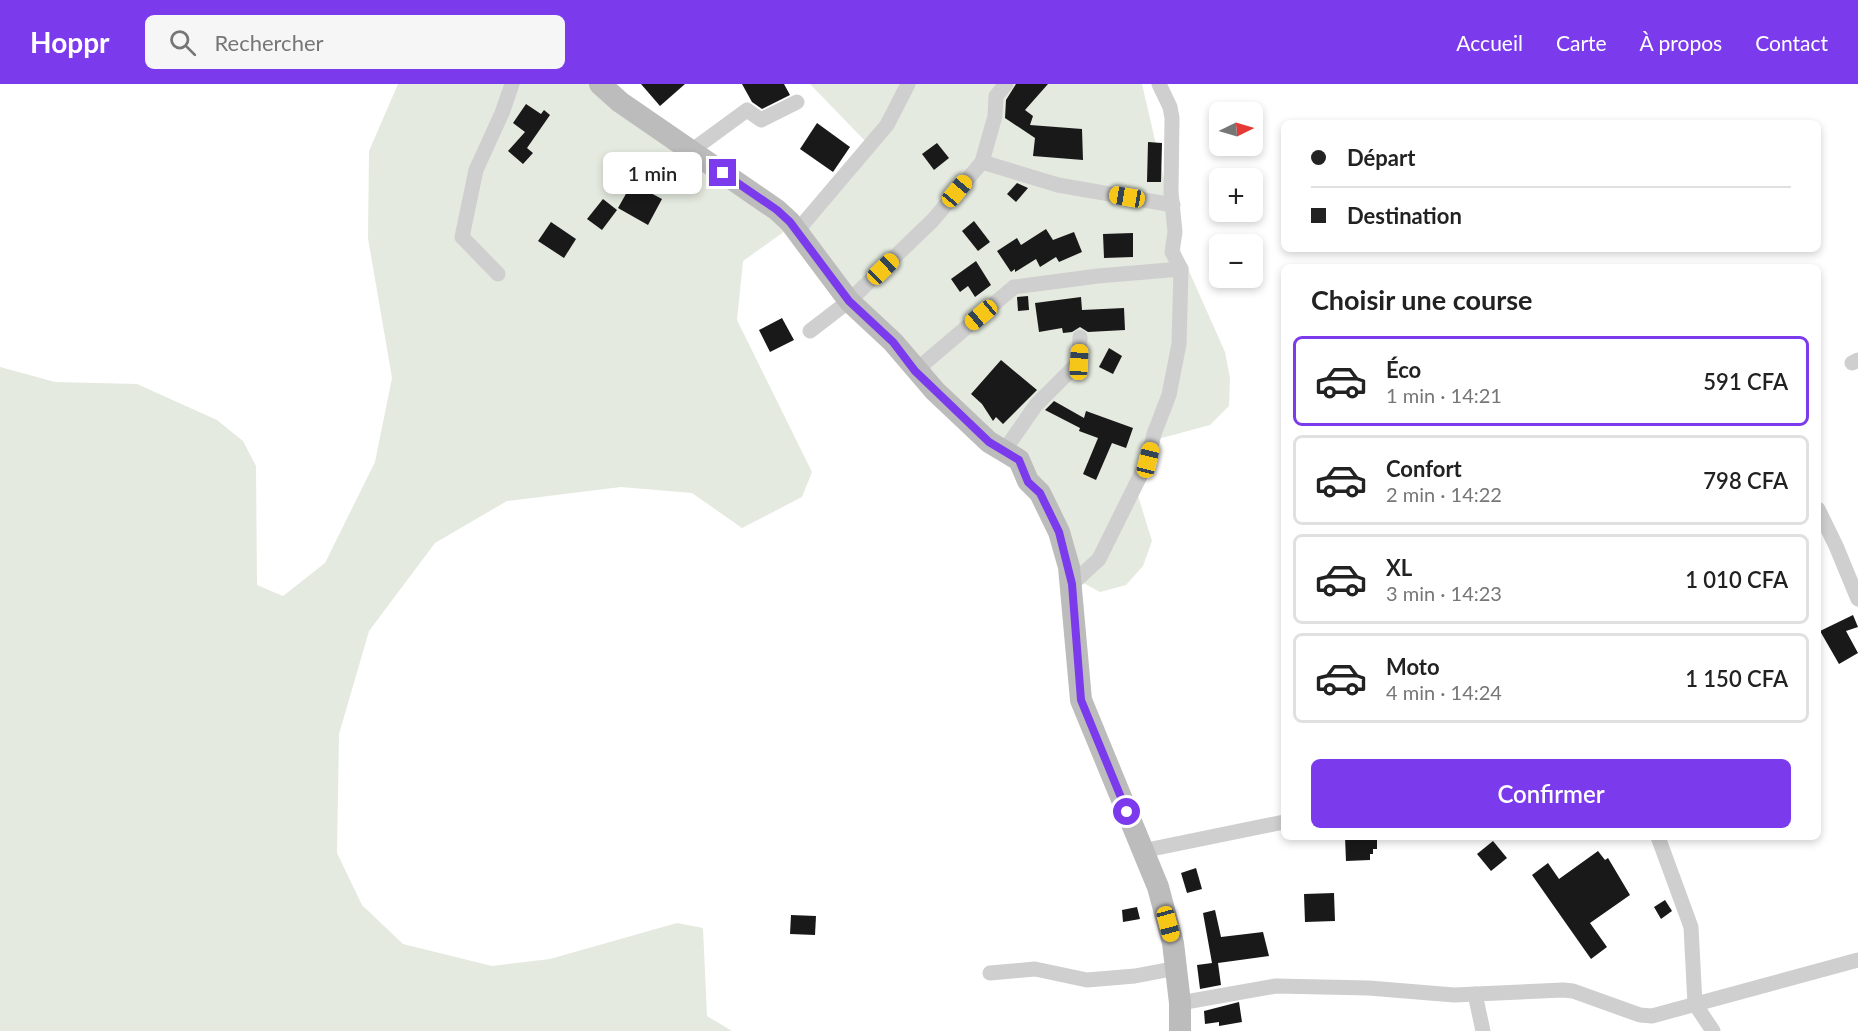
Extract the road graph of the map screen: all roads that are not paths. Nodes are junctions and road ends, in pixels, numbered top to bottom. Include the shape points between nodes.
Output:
1 (512, 84) edge
2 (600, 84) edge
3 (908, 84) edge
4 (1006, 84) edge
5 (1159, 84) edge
6 (797, 102) dead end
7 (691, 151) junction
8 (982, 162) junction
9 (1173, 205) junction
10 (797, 231) junction
11 (1181, 270) junction
12 (498, 274) dead end
13 (849, 301) junction
14 (810, 332) dead end
15 (1080, 337) dead end
16 (915, 371) junction
17 (1004, 451) junction
18 (1821, 516) edge
19 (1072, 584) junction
20 (1858, 599) edge
21 (1281, 823) edge
22 (1659, 840) edge
23 (1142, 851) junction
24 (1858, 960) edge
25 (1177, 968) junction
26 (990, 973) dead end
27 (1475, 994) junction
28 (1180, 1003) junction
29 (1695, 1004) junction
30 (1180, 1031) edge
31 (1483, 1031) edge
32 (1713, 1031) edge

1 - 12 street via 476,170 462,237
2 - 7 street
3 - 10 street via 887,125
4 - 8 street via 996,96 995,116
5 - 9 street via 1172,118
6 - 7 street via 761,120 747,110
7 - 10 street via 777,210
8 - 9 street via 1058,185
8 - 13 street via 933,220
9 - 11 street via 1172,252
10 - 13 street
11 - 16 street via 1014,287
11 - 19 street via 1179,344 1169,394 1148,460 1099,559
13 - 14 street
13 - 16 street via 893,342
15 - 17 street via 1079,362 1036,405
16 - 17 street via 989,442
17 - 19 street via 1019,460 1028,482 1040,493 1059,532
18 - 20 street
19 - 23 street via 1081,700
21 - 23 street
22 - 29 street via 1691,927
23 - 25 street via 1158,887
24 - 29 street
25 - 26 street via 1087,980 1035,969
25 - 28 street
27 - 28 street via 1276,986
27 - 29 street via 1573,991 1640,1016
27 - 31 street
28 - 30 street
29 - 32 street

